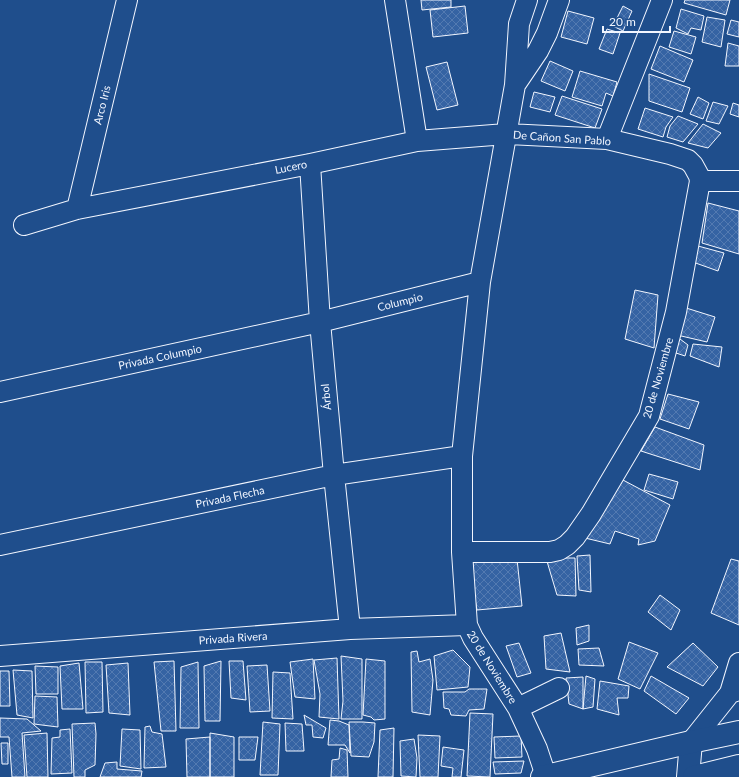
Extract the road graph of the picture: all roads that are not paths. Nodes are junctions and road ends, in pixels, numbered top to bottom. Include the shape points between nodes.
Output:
1 (128, 0) edge
2 (395, 0) edge
3 (527, 0) edge
4 (559, 0) edge
5 (662, 0) edge
6 (515, 85) junction
7 (506, 134) junction
8 (607, 139) junction
9 (417, 141) junction
10 (310, 164) junction
11 (700, 181) junction
12 (739, 181) edge
13 (77, 209) junction
14 (24, 225) dead end
15 (480, 282) junction
16 (320, 322) junction
17 (0, 392) edge
18 (462, 456) junction
19 (334, 475) junction
20 (0, 545) edge
21 (462, 552) junction
22 (466, 625) junction
23 (350, 629) junction
24 (0, 656) edge
25 (739, 663) edge
26 (559, 688) dead end
27 (734, 691) edge
28 (518, 708) junction
29 (739, 732) edge
30 (692, 742) junction
31 (739, 766) edge
32 (544, 777) edge
33 (688, 777) edge
34 (694, 777) edge

1 - 13 street, Arco Iris
2 - 9 street
3 - 6 street, 20 de Noviembre via 519,24
4 - 6 street via 538,52
5 - 8 street
6 - 7 street, 20 de Noviembre
7 - 8 street, De Cañon San Pablo
7 - 9 street, Lucero
7 - 15 street, 20 de Noviembre
8 - 11 street, De Cañon San Pablo via 688,160 700,176
9 - 10 street, Lucero
10 - 13 street, Lucero
10 - 16 street, Árbol
11 - 12 street
11 - 21 street, 20 de Noviembre via 676,312 648,416 592,514 575,537 559,550
13 - 14 street, Lucero
15 - 16 street, Columpio
15 - 18 street, 20 de Noviembre
16 - 17 street, Privada Columpio
16 - 19 street, Árbol
18 - 19 street, Privada Flecha
18 - 21 street, 20 de Noviembre
19 - 20 street, Privada Flecha
19 - 23 street, Árbol
21 - 22 street, 20 de Noviembre
22 - 23 street, Privada Rivera
22 - 28 street, 20 de Noviembre
23 - 24 street, Privada Rivera
25 - 27 street
26 - 28 street
27 - 30 street
28 - 32 street, 20 de Noviembre via 537,749
29 - 30 main road
30 - 32 main road
30 - 33 main road
31 - 34 main road

